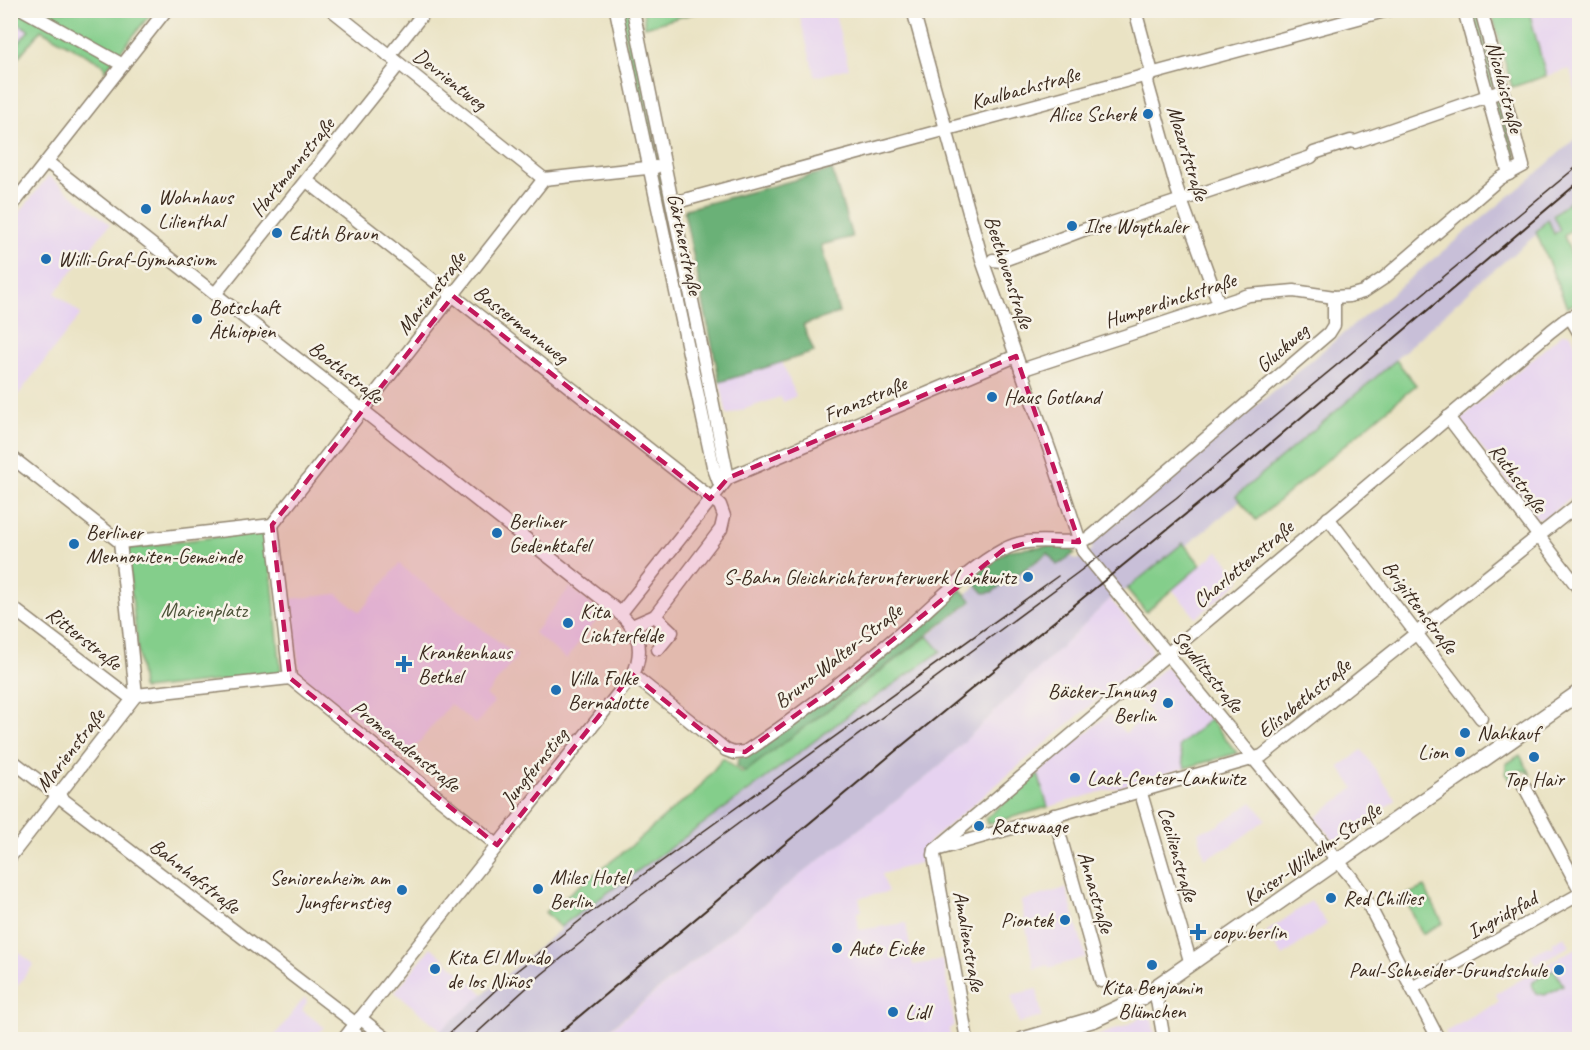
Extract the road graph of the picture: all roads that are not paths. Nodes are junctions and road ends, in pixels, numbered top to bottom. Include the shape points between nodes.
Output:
1 (24, 10) edge
2 (166, 10) edge
3 (332, 10) edge
4 (426, 10) edge
5 (616, 10) edge
6 (633, 10) edge
7 (913, 10) edge
8 (1135, 10) edge
9 (1388, 10) edge
10 (1464, 10) edge
11 (1480, 10) edge
12 (394, 60) junction
13 (123, 65) junction
14 (1150, 74) junction
15 (1502, 91) junction
16 (1487, 95) junction
17 (946, 129) junction
18 (47, 162) junction
19 (664, 166) junction
20 (648, 169) junction
21 (1509, 174) junction
22 (544, 179) junction
23 (307, 181) junction
24 (1180, 198) junction
25 (673, 203) junction
26 (10, 208) edge
27 (988, 262) junction
28 (215, 294) junction
29 (453, 296) junction
30 (1334, 297) junction
31 (1219, 304) junction
32 (1575, 315) edge
33 (1580, 334) edge
34 (1016, 356) junction
35 (1021, 370) junction
36 (362, 410) junction
37 (1448, 417) junction
38 (10, 456) edge
39 (724, 482) junction
40 (710, 499) junction
41 (1580, 503) edge
42 (1328, 518) junction
43 (272, 525) junction
44 (1538, 536) junction
45 (120, 542) junction
46 (1079, 542) junction
47 (1580, 590) edge
48 (10, 606) edge
49 (620, 614) junction
50 (655, 616) junction
51 (632, 626) junction
52 (1415, 633) junction
53 (658, 649) dead end
54 (1168, 653) junction
55 (633, 675) junction
56 (290, 678) junction
57 (1580, 692) edge
58 (136, 695) junction
59 (1481, 718) dead end
60 (1254, 758) junction
61 (10, 759) edge
62 (1522, 782) dead end
63 (1140, 790) junction
64 (59, 795) junction
65 (1054, 815) junction
66 (497, 845) junction
67 (935, 850) junction
68 (10, 857) edge
69 (1339, 861) junction
70 (1580, 892) edge
71 (1191, 964) junction
72 (1101, 981) dead end
73 (1412, 988) junction
74 (1155, 989) junction
75 (352, 1028) edge
76 (363, 1040) edge
77 (388, 1040) edge
78 (966, 1040) edge
79 (1023, 1040) edge
80 (1164, 1040) edge
81 (1439, 1040) edge

1 - 13 street
2 - 13 street
3 - 12 street, Devrientweg
4 - 12 street, Hartmannstraße
5 - 20 street, Gärtnerstraße
6 - 19 street, Gärtnerstraße
7 - 17 street, Beethovenstraße
8 - 14 street, Mozartstraße
9 - 14 street, Kaulbachstraße
10 - 16 street, Nicolaistraße
11 - 15 street, Nicolaistraße
12 - 22 street, Devrientweg
12 - 23 street, Hartmannstraße
13 - 18 street
14 - 17 street, Kaulbachstraße
14 - 24 street, Mozartstraße via 1147,82
15 - 16 street
15 - 21 street, Nicolaistraße via 1523,166
16 - 21 street, Nicolaistraße
16 - 24 street via 1353,136 1351,141 1311,157
17 - 25 street, Kaulbachstraße
17 - 27 street, Beethovenstraße
18 - 26 street
18 - 28 street, Boothstraße
19 - 20 street
19 - 25 street, Gärtnerstraße
20 - 22 street
20 - 39 street, Gärtnerstraße via 713,466
21 - 30 street via 1384,278 1363,292
22 - 29 street, Marienstraße
23 - 28 street, Hartmannstraße
23 - 29 street, Bassermannweg
24 - 27 street via 1001,261
24 - 31 street, Mozartstraße
25 - 39 street, Gärtnerstraße
27 - 34 street, Beethovenstraße
28 - 36 street, Boothstraße
29 - 36 street, Marienstraße
29 - 40 street, Bassermannweg
30 - 31 street, Humperdinckstraße via 1272,292
30 - 46 street, Gluckweg via 1334,325 1329,333 1096,532
31 - 35 street, Humperdinckstraße
32 - 33 street
32 - 37 street, Charlottenstraße
34 - 35 street, Beethovenstraße
34 - 39 street, Franzstraße
35 - 46 street, Beethovenstraße
36 - 43 street, Marienstraße
36 - 49 street, Boothstraße
37 - 42 street, Charlottenstraße
37 - 44 street, Ruthstraße
38 - 45 street
39 - 40 street
40 - 49 street
40 - 50 street via 723,510 721,529
41 - 44 street, Elisabethstraße
42 - 52 street, Brigittenstraße
42 - 54 street, Charlottenstraße
43 - 45 street
43 - 56 street
44 - 47 street, Ruthstraße
44 - 52 street, Elisabethstraße
45 - 58 street
46 - 54 street, Seydlitzstraße
46 - 55 street, Bruno-Walter-Straße via 1036,540 1003,550 841,682 745,752 726,750
48 - 58 street, Ritterstraße via 127,695
49 - 51 street
50 - 51 street
50 - 53 street via 672,632
51 - 55 street, Jungfernstieg via 639,650
52 - 59 street, Brigittenstraße
52 - 60 street, Elisabethstraße via 1262,756
54 - 60 street, Seydlitzstraße
54 - 67 street, Charlottenstraße
55 - 66 street, Jungfernstieg
56 - 58 street
56 - 66 street, Promenadenstraße
57 - 69 main road, Kaiser-Wilhelm-Straße
58 - 64 street, Marienstraße
60 - 63 street, Elisabethstraße
60 - 69 street, Seydlitzstraße
61 - 64 street, Bahnhofstraße
62 - 70 street
63 - 65 street, Elisabethstraße
63 - 71 street, Cecilienstraße
64 - 68 street, Marienstraße
64 - 75 street, Bahnhofstraße
65 - 67 street, Elisabethstraße
65 - 72 street, Annastraße
66 - 75 street, Jungfernstieg
67 - 78 street, Amalienstraße
69 - 71 main road, Kaiser-Wilhelm-Straße
69 - 73 street, Seydlitzstraße via 1364,896
70 - 73 street, Ingridpfad
71 - 74 main road, Kaiser-Wilhelm-Straße
73 - 81 street, Seydlitzstraße
74 - 79 main road, Kaiser-Wilhelm-Straße via 1095,1019
74 - 80 street
75 - 76 street
75 - 77 street

